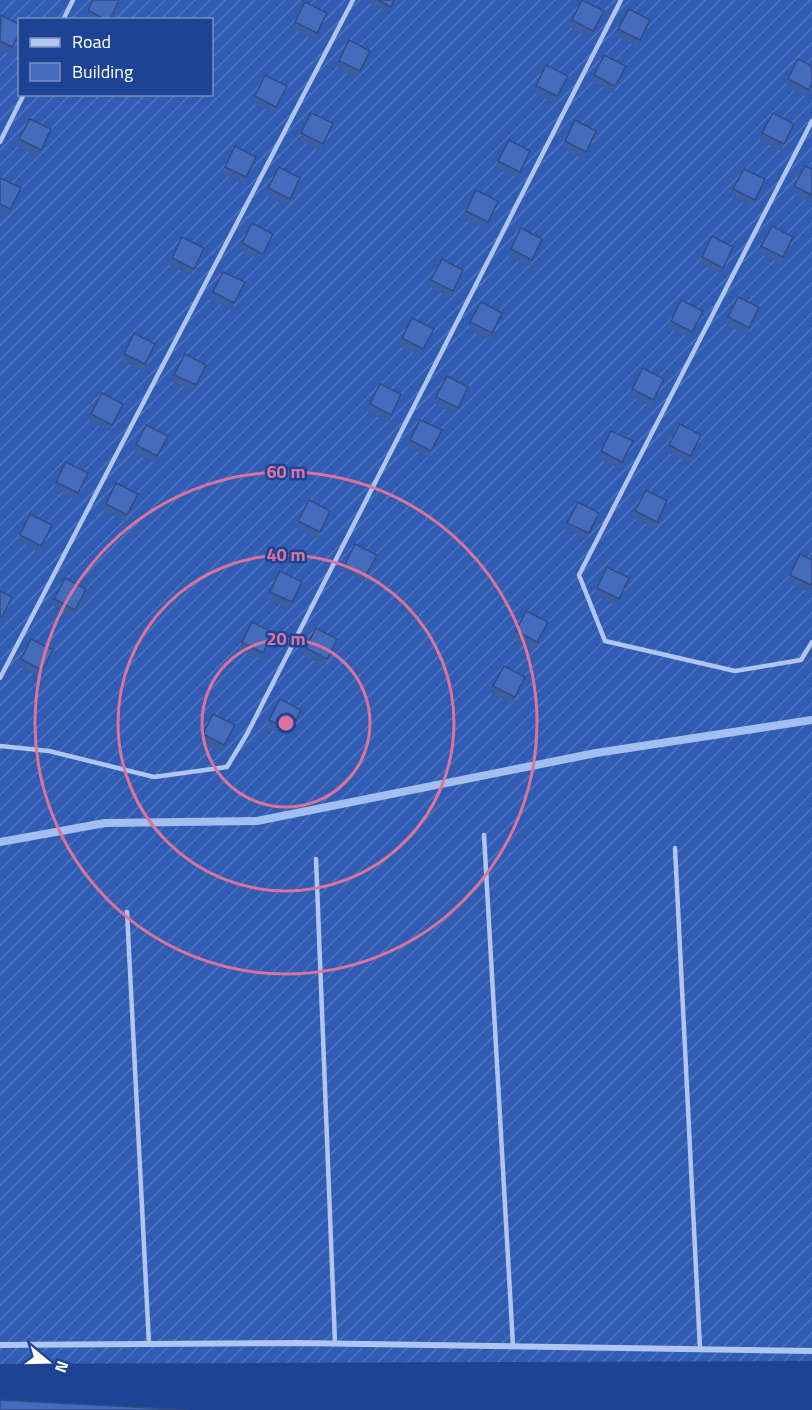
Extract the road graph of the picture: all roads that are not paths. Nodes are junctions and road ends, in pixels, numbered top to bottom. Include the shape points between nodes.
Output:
1 (73, 0) edge
2 (353, 0) edge
3 (621, 0) edge
4 (64, 18) edge
5 (23, 96) edge
6 (812, 121) edge
7 (0, 142) edge
8 (812, 642) edge
9 (0, 678) edge
10 (0, 746) edge
11 (484, 835) dead end
12 (675, 848) dead end
13 (316, 860) dead end
14 (127, 912) dead end
15 (335, 1343) junction
16 (149, 1344) junction
17 (0, 1345) edge
18 (513, 1346) junction
19 (700, 1349) junction
20 (812, 1351) edge

1 - 4 lane
2 - 9 lane
3 - 10 lane via 227,767 154,777 49,751
5 - 7 lane
6 - 8 lane via 579,575 605,641 735,671 801,660
11 - 18 lane
12 - 19 lane
13 - 15 lane
14 - 16 lane
15 - 16 street
15 - 18 street
16 - 17 street
18 - 19 street
19 - 20 street

